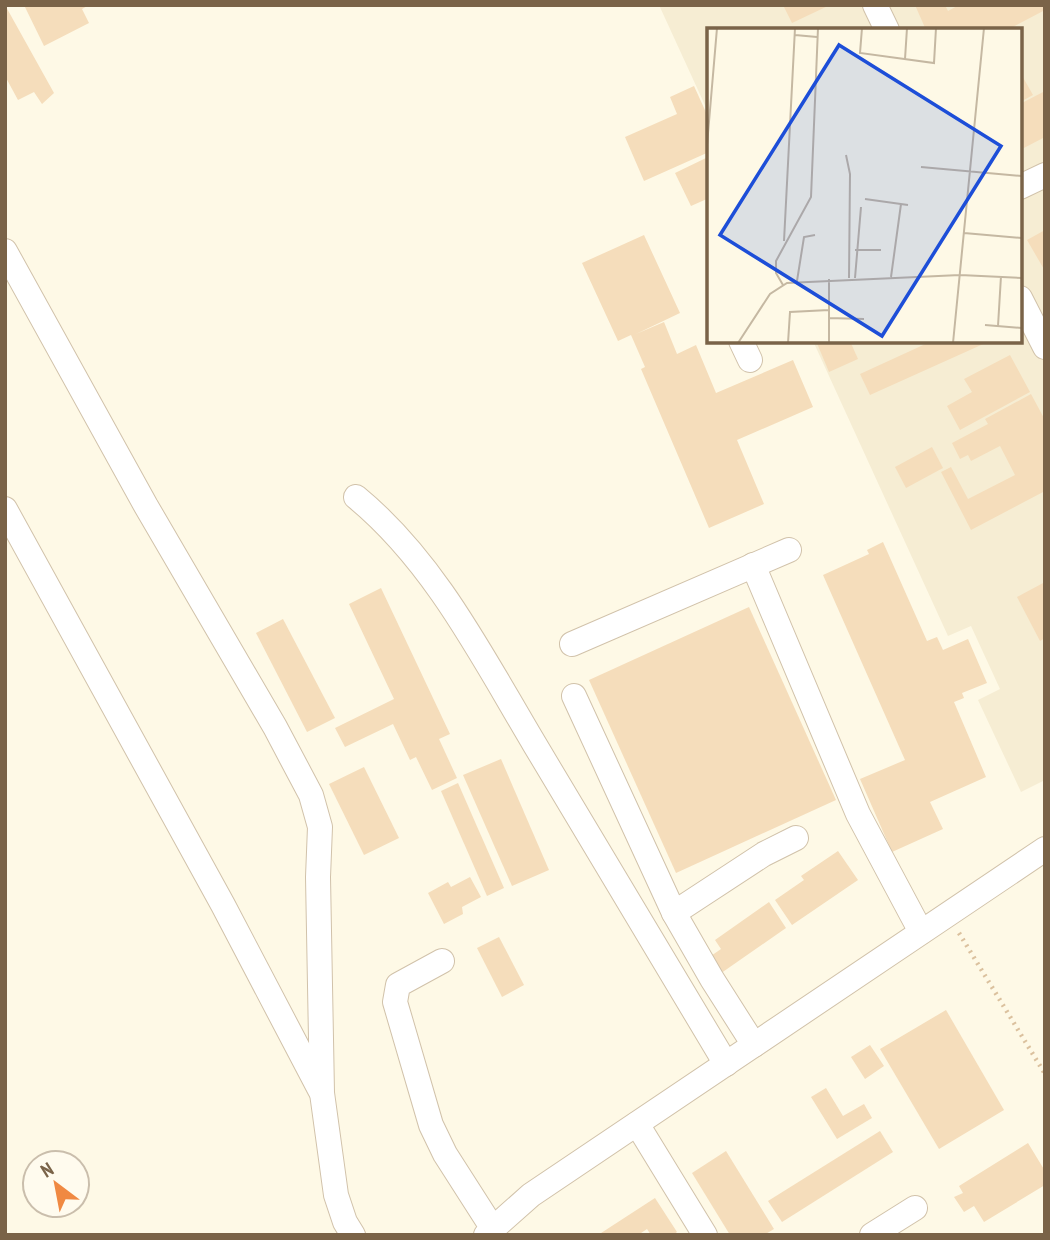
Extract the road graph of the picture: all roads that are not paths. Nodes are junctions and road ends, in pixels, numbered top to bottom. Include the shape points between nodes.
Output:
1 (875, 5) edge
2 (886, 28) edge
3 (1045, 175) edge
4 (1022, 186) edge
5 (5, 251) edge
6 (1022, 302) edge
7 (1045, 347) edge
8 (356, 497) dead end
9 (5, 509) edge
10 (789, 550) dead end
11 (753, 565) junction
12 (572, 644) dead end
13 (575, 696) dead end
14 (796, 838) dead end
15 (1045, 849) edge
16 (674, 913) junction
17 (921, 932) junction
18 (442, 961) dead end
19 (754, 1045) junction
20 (726, 1064) junction
21 (322, 1093) junction
22 (637, 1124) junction
23 (915, 1208) dead end
24 (489, 1232) edge
25 (353, 1235) edge
26 (705, 1235) edge
27 (872, 1235) edge

1 - 2 street
3 - 4 street
5 - 21 street via 311,795 320,827
6 - 7 street
8 - 20 street via 381,517 428,572
9 - 21 street
10 - 11 street
11 - 12 street
11 - 17 street via 858,814
13 - 16 street
14 - 16 street
15 - 17 street
16 - 19 street
17 - 19 street
18 - 24 street via 398,985 395,1002 431,1125
19 - 20 street
20 - 22 street
21 - 25 street via 336,1195
22 - 24 street via 531,1195
22 - 26 street
23 - 27 street

